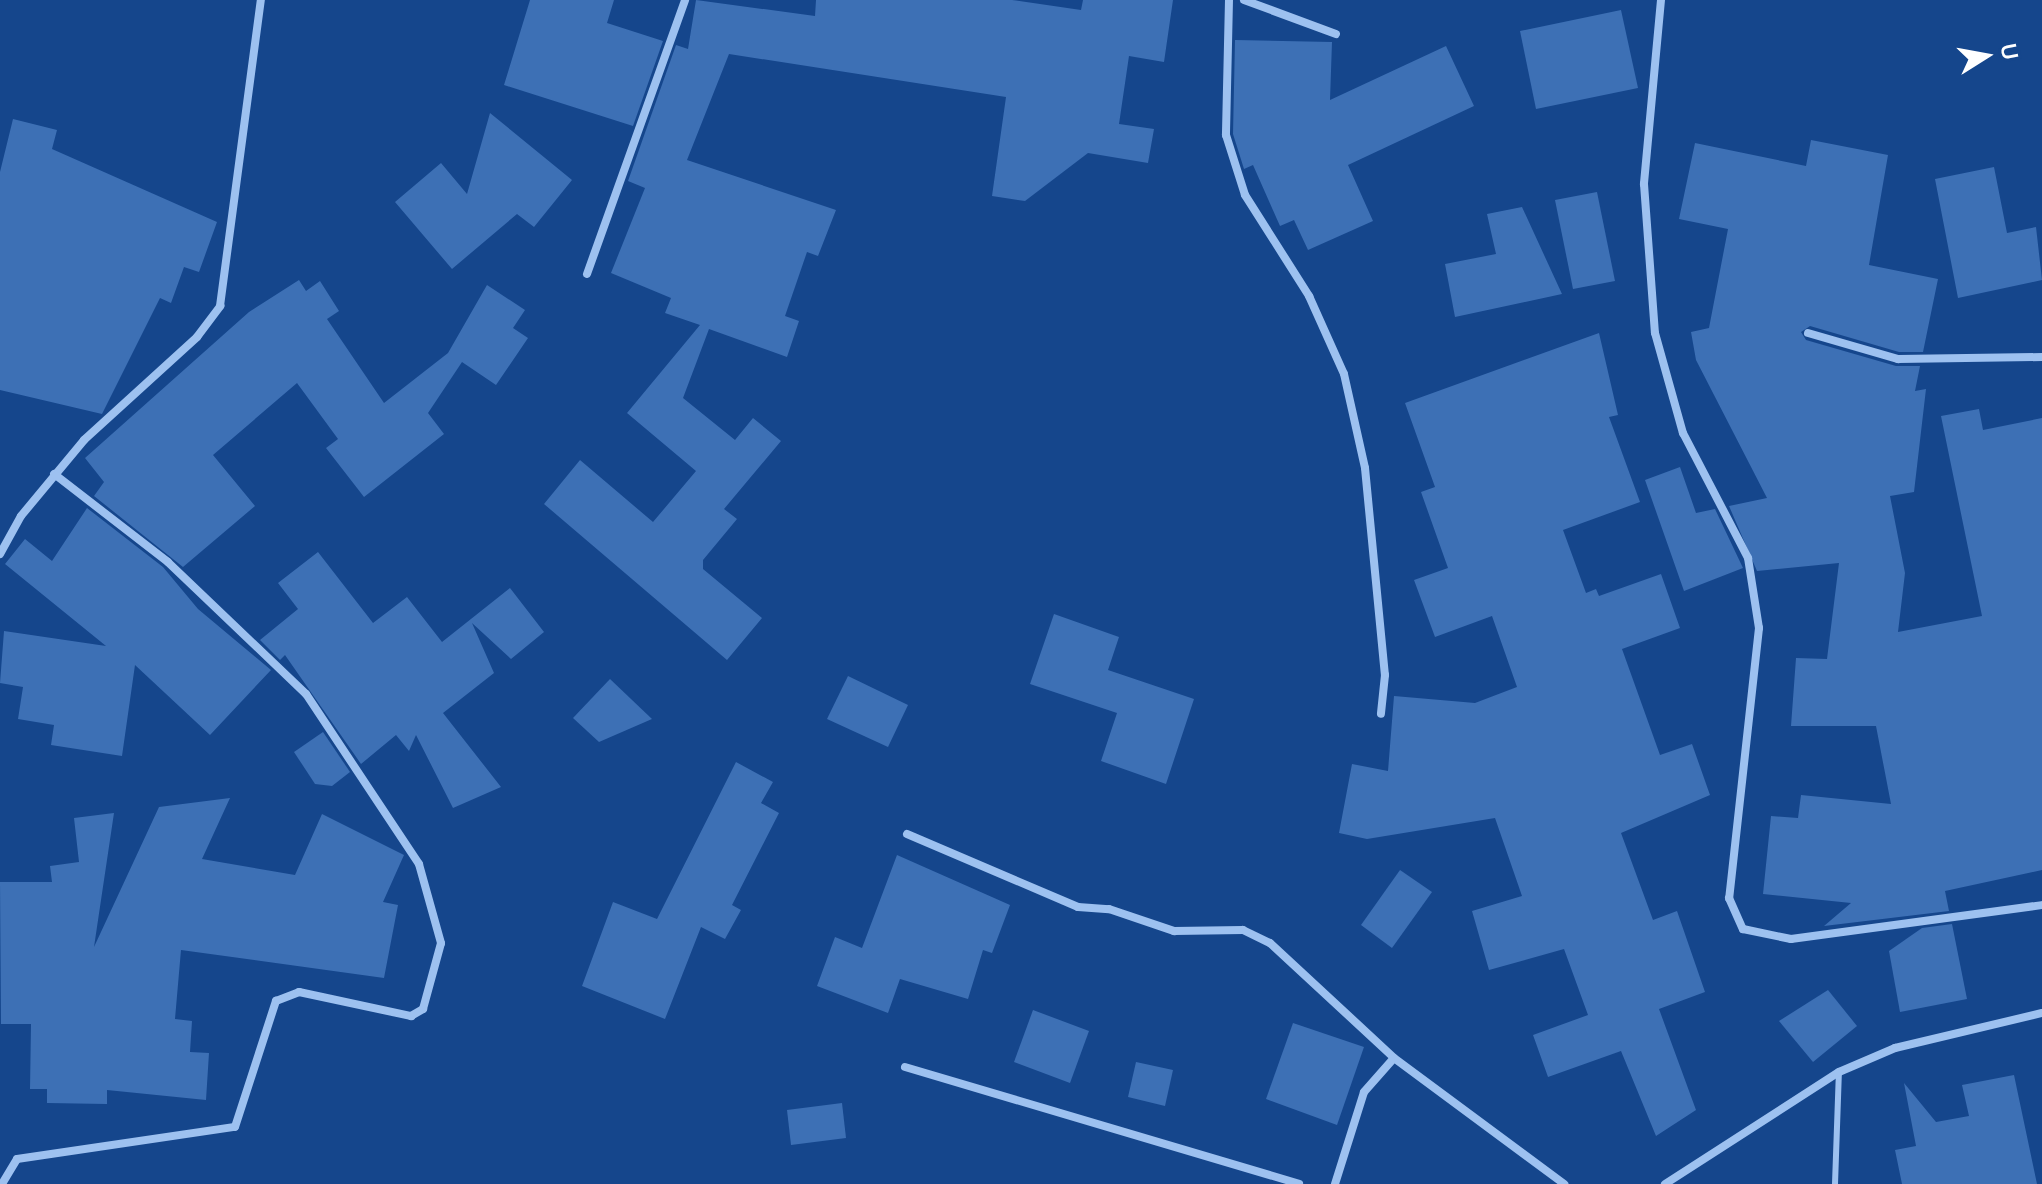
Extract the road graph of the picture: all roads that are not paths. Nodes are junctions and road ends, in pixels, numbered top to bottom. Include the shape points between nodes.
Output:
1 (261, 0) edge
2 (685, 0) edge
3 (1229, 0) edge
4 (1244, 0) edge
5 (1661, 0) edge
6 (1336, 34) dead end
7 (587, 274) dead end
8 (1808, 333) dead end
9 (2042, 357) edge
10 (54, 474) junction
11 (0, 554) edge
12 (1381, 714) dead end
13 (907, 834) dead end
14 (2042, 905) edge
15 (2042, 1013) edge
16 (1394, 1058) junction
17 (905, 1067) dead end
18 (1839, 1072) junction
19 (2, 1184) edge
20 (1299, 1184) edge
21 (1335, 1184) edge
22 (1564, 1184) edge
23 (1665, 1184) edge
24 (1835, 1184) edge

1 - 10 street via 220,306
2 - 7 street
3 - 12 street via 1226,135 1245,195 1309,296 1344,374 1365,468 1385,675
4 - 6 street
5 - 14 street via 1644,184 1655,333 1683,433 1748,558 1759,628 1729,898 1743,929 1791,939
8 - 9 street via 1898,359
10 - 11 street
10 - 19 street via 168,562 306,694 419,864 441,943 423,1009 411,1016 299,992 276,1001 235,1127 17,1159
13 - 16 street via 1078,907 1109,909 1174,931 1243,930 1270,943
15 - 18 street via 1895,1048
16 - 21 street via 1364,1092
16 - 22 street
17 - 20 street
18 - 23 street
18 - 24 lane

